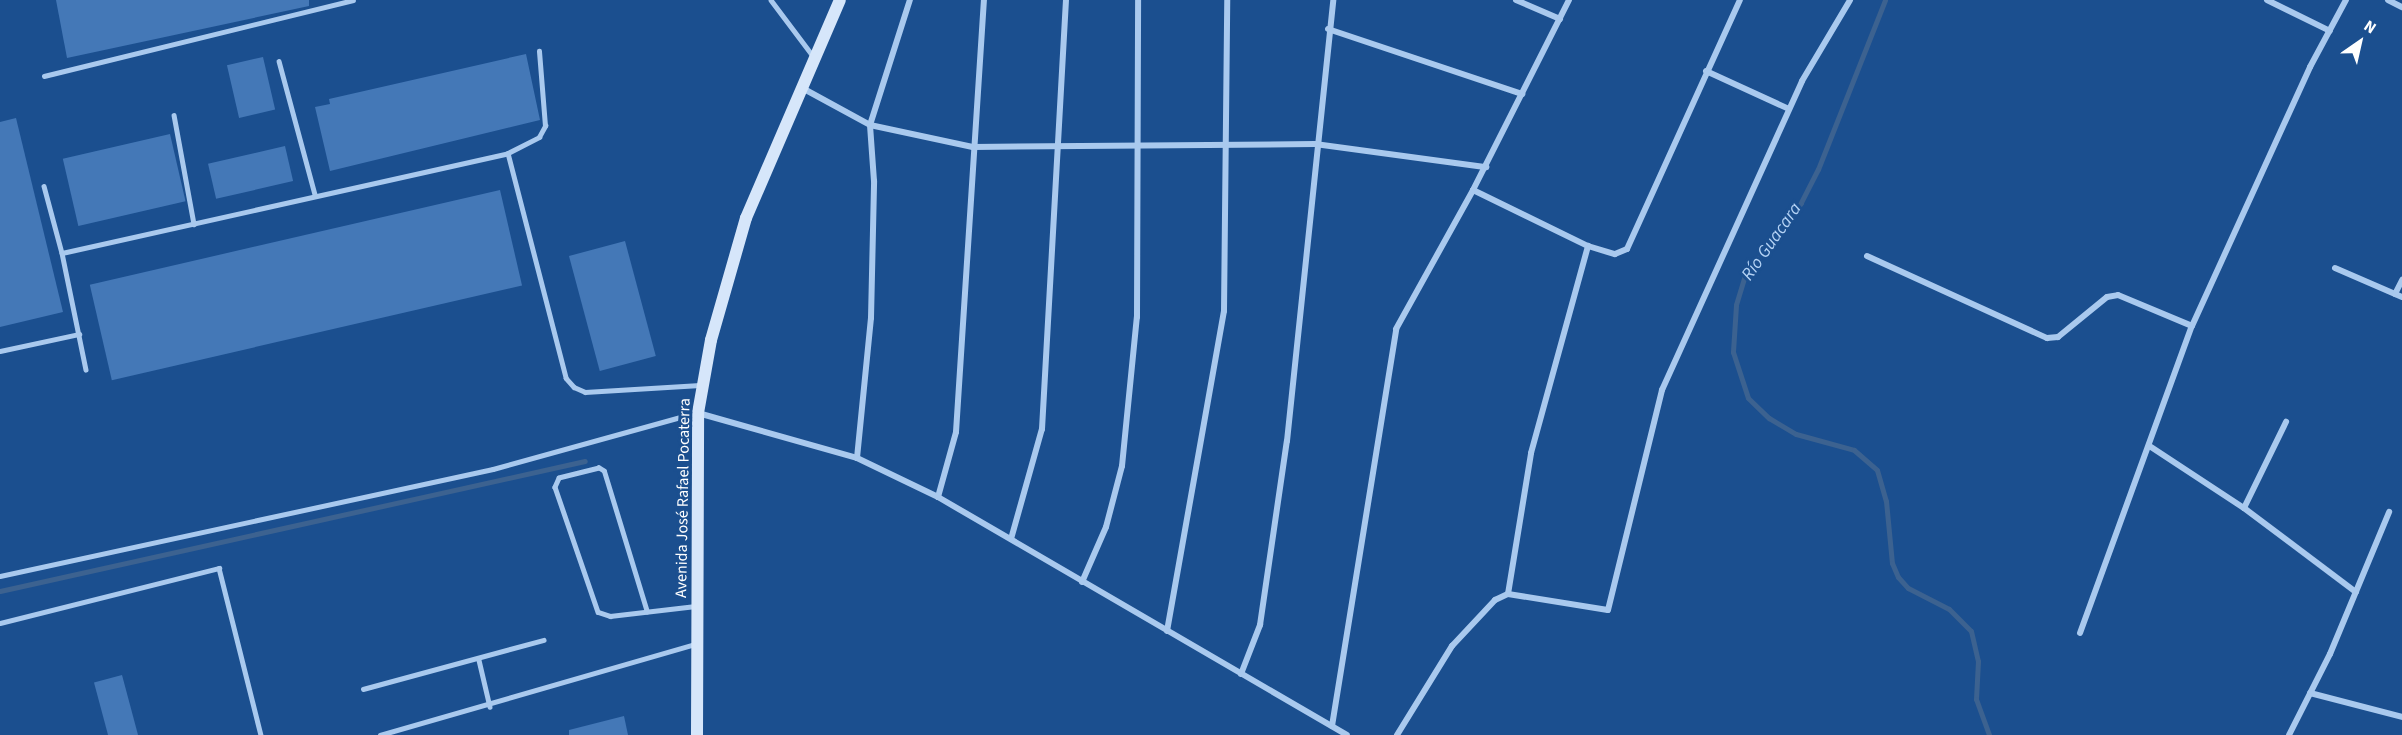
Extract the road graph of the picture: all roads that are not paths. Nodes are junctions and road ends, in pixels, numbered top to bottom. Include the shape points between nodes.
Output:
1 (353, 0) edge
2 (771, 0) edge
3 (840, 0) edge
4 (910, 0) edge
5 (984, 0) edge
6 (1066, 0) edge
7 (1138, 0) edge
8 (1227, 0) edge
9 (1333, 0) edge
10 (1516, 0) edge
11 (1569, 0) edge
12 (1740, 0) edge
13 (1850, 0) edge
14 (2267, 0) edge
15 (2346, 0) edge
16 (2388, 0) edge
17 (2402, 7) edge
18 (1560, 19) junction
19 (1328, 29) junction
20 (2330, 31) junction
21 (539, 51) dead end
22 (279, 61) dead end
23 (817, 61) junction
24 (1706, 70) junction
25 (44, 76) dead end
26 (804, 89) junction
27 (1522, 94) junction
28 (1789, 110) junction
29 (174, 116) dead end
30 (870, 125) junction
31 (1224, 143) junction
32 (1058, 144) junction
33 (1138, 144) junction
34 (1315, 144) junction
35 (973, 147) junction
36 (508, 153) junction
37 (1486, 166) junction
38 (44, 186) dead end
39 (1473, 190) junction
40 (315, 194) junction
41 (194, 224) junction
42 (1588, 246) junction
43 (62, 253) junction
44 (1868, 256) dead end
45 (2335, 268) dead end
46 (2402, 280) edge
47 (2399, 295) edge
48 (2192, 326) junction
49 (79, 334) junction
50 (0, 351) edge
51 (86, 370) dead end
52 (703, 385) junction
53 (698, 413) junction
54 (2286, 422) dead end
55 (2151, 447) junction
56 (857, 458) junction
57 (938, 497) junction
58 (2244, 508) junction
59 (2389, 512) dead end
60 (1011, 539) junction
61 (0, 576) edge
62 (1082, 582) junction
63 (2356, 592) junction
64 (1508, 594) junction
65 (697, 606) junction
66 (647, 612) junction
67 (0, 623) edge
68 (1167, 631) junction
69 (2080, 633) dead end
70 (543, 640) dead end
71 (695, 644) junction
72 (479, 660) junction
73 (1241, 674) junction
74 (363, 688) dead end
75 (2310, 693) junction
76 (490, 707) junction
77 (2402, 717) edge
78 (1332, 726) junction
79 (261, 735) edge
80 (380, 735) edge
81 (697, 735) edge
82 (1347, 735) edge
83 (1397, 735) edge
84 (2289, 735) edge

1 - 25 lane
2 - 23 lane
3 - 23 street, Avenida José Rafael Pocaterra
4 - 30 street
5 - 35 street
6 - 32 street
7 - 33 street
8 - 31 street
9 - 19 street
10 - 18 street
11 - 18 street
12 - 24 street
13 - 28 street
14 - 20 street
15 - 20 street
16 - 17 street
18 - 27 street
19 - 27 street
19 - 34 street
20 - 48 street
21 - 36 lane via 545,126 539,137
22 - 40 lane
23 - 26 street, Avenida José Rafael Pocaterra
24 - 28 street
24 - 42 street via 1627,249 1616,254
26 - 30 street
26 - 52 street, Avenida José Rafael Pocaterra via 732,258
27 - 37 street
28 - 64 street via 1662,390 1608,609
29 - 41 lane
30 - 35 street
30 - 56 street via 874,181 871,318
31 - 33 street
31 - 34 street
31 - 68 street via 1224,311
32 - 33 street
32 - 35 street
32 - 60 street via 1042,429
33 - 62 street via 1137,317 1122,466 1106,527
34 - 37 street
34 - 73 street via 1287,441 1260,625
35 - 57 street via 956,432
36 - 40 lane
36 - 52 lane via 566,378 585,392
37 - 39 street
38 - 43 lane
39 - 42 street
39 - 78 street via 1396,329
40 - 41 lane
41 - 43 lane
42 - 64 street via 1531,453
43 - 49 lane
44 - 48 street via 2047,338 2058,337 2107,297 2118,295
45 - 47 street
46 - 47 street
48 - 55 street
49 - 50 lane
49 - 51 lane
52 - 53 street, Avenida José Rafael Pocaterra
53 - 56 street
53 - 61 lane via 493,469
53 - 65 street, Avenida José Rafael Pocaterra
54 - 58 street
55 - 58 street
55 - 69 street
56 - 57 street
57 - 60 street
58 - 63 street
59 - 63 street
60 - 62 street
62 - 68 street
63 - 75 street
64 - 83 street via 1495,600 1452,646
65 - 66 lane
65 - 71 street, Avenida José Rafael Pocaterra
66 - 66 lane via 610,616 598,612 555,488 559,478 599,468 604,471
67 - 79 lane via 219,568
68 - 73 street
70 - 72 lane
71 - 76 lane
71 - 81 street, Avenida José Rafael Pocaterra
72 - 74 lane
72 - 76 lane
73 - 78 street
75 - 77 street
75 - 84 street
76 - 80 lane
78 - 82 street

